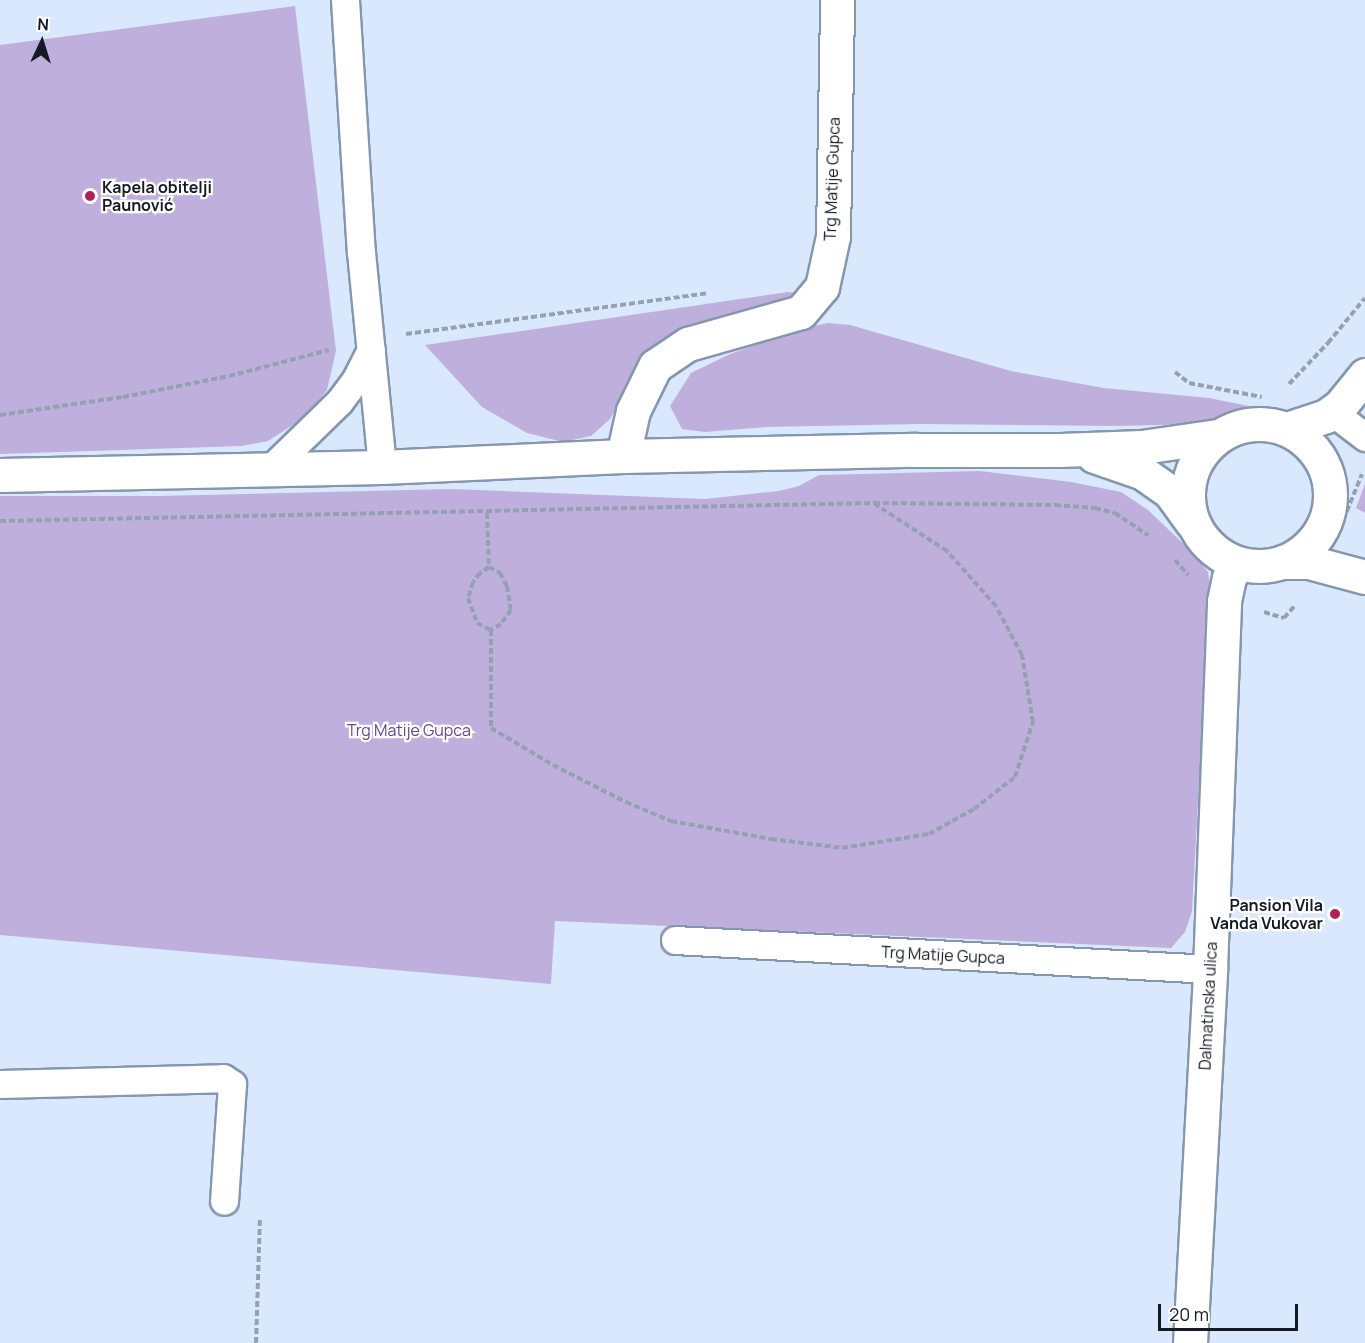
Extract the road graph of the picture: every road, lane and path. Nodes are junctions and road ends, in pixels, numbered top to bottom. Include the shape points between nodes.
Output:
1 (345, 0) edge
2 (837, 0) edge
3 (1365, 298) edge
4 (371, 350) junction
5 (1175, 372) dead end
6 (1365, 375) edge
7 (1286, 387) dead end
8 (1311, 420) junction
9 (1218, 436) junction
10 (1365, 437) edge
11 (1060, 450) junction
12 (623, 456) junction
13 (382, 467) junction
14 (269, 470) junction
15 (0, 475) edge
16 (874, 503) junction
17 (487, 513) junction
18 (0, 521) edge
19 (1193, 523) junction
20 (1154, 538) dead end
21 (1171, 554) dead end
22 (1283, 561) junction
23 (1236, 563) junction
24 (1325, 565) junction
25 (489, 567) junction
26 (1365, 577) edge
27 (1224, 601) junction
28 (491, 630) junction
29 (675, 940) dead end
30 (1210, 969) junction
31 (0, 1083) edge
32 (224, 1201) joint
33 (256, 1343) edge
34 (1190, 1343) edge

1 - 4 lane
2 - 12 main road, Trg Matije Gupca via 832,236 822,286 801,312 688,344 655,366 633,411
3 - 7 path
4 - 13 lane
4 - 14 lane via 339,402
5 - 8 path via 1189,384 1263,397
6 - 8 main road via 1346,399
8 - 9 main road via 1239,426
8 - 10 lane
8 - 22 main road via 1308,442 1322,462 1330,485 1329,509 1320,532 1304,550
8 - 24 path via 1353,454 1362,474
9 - 11 main road via 1142,447
9 - 19 main road via 1200,453 1190,475 1187,499
11 - 12 main road
11 - 19 main road via 1104,458 1143,472 1170,492
12 - 13 main road
13 - 14 main road
14 - 15 main road
16 - 17 path
16 - 20 path via 1095,508 1115,513
16 - 28 path via 947,551 996,606 1022,655 1028,689 1033,722 1015,777 974,809 928,834 842,848 671,821 626,802 491,728
17 - 18 path
17 - 25 path
19 - 23 main road via 1218,554
21 - 27 path via 1199,585
22 - 23 main road via 1260,566
22 - 24 main road
23 - 27 main road, Dalmatinska ulica
24 - 26 main road
24 - 27 path via 1284,618
25 - 28 path via 501,573 511,610
25 - 28 path via 473,582 468,598 477,623
27 - 30 main road, Dalmatinska ulica
29 - 30 lane, Trg Matije Gupca
30 - 34 main road, Dalmatinska ulica
31 - 32 lane via 223,1078 232,1084
32 - 33 path via 260,1201

